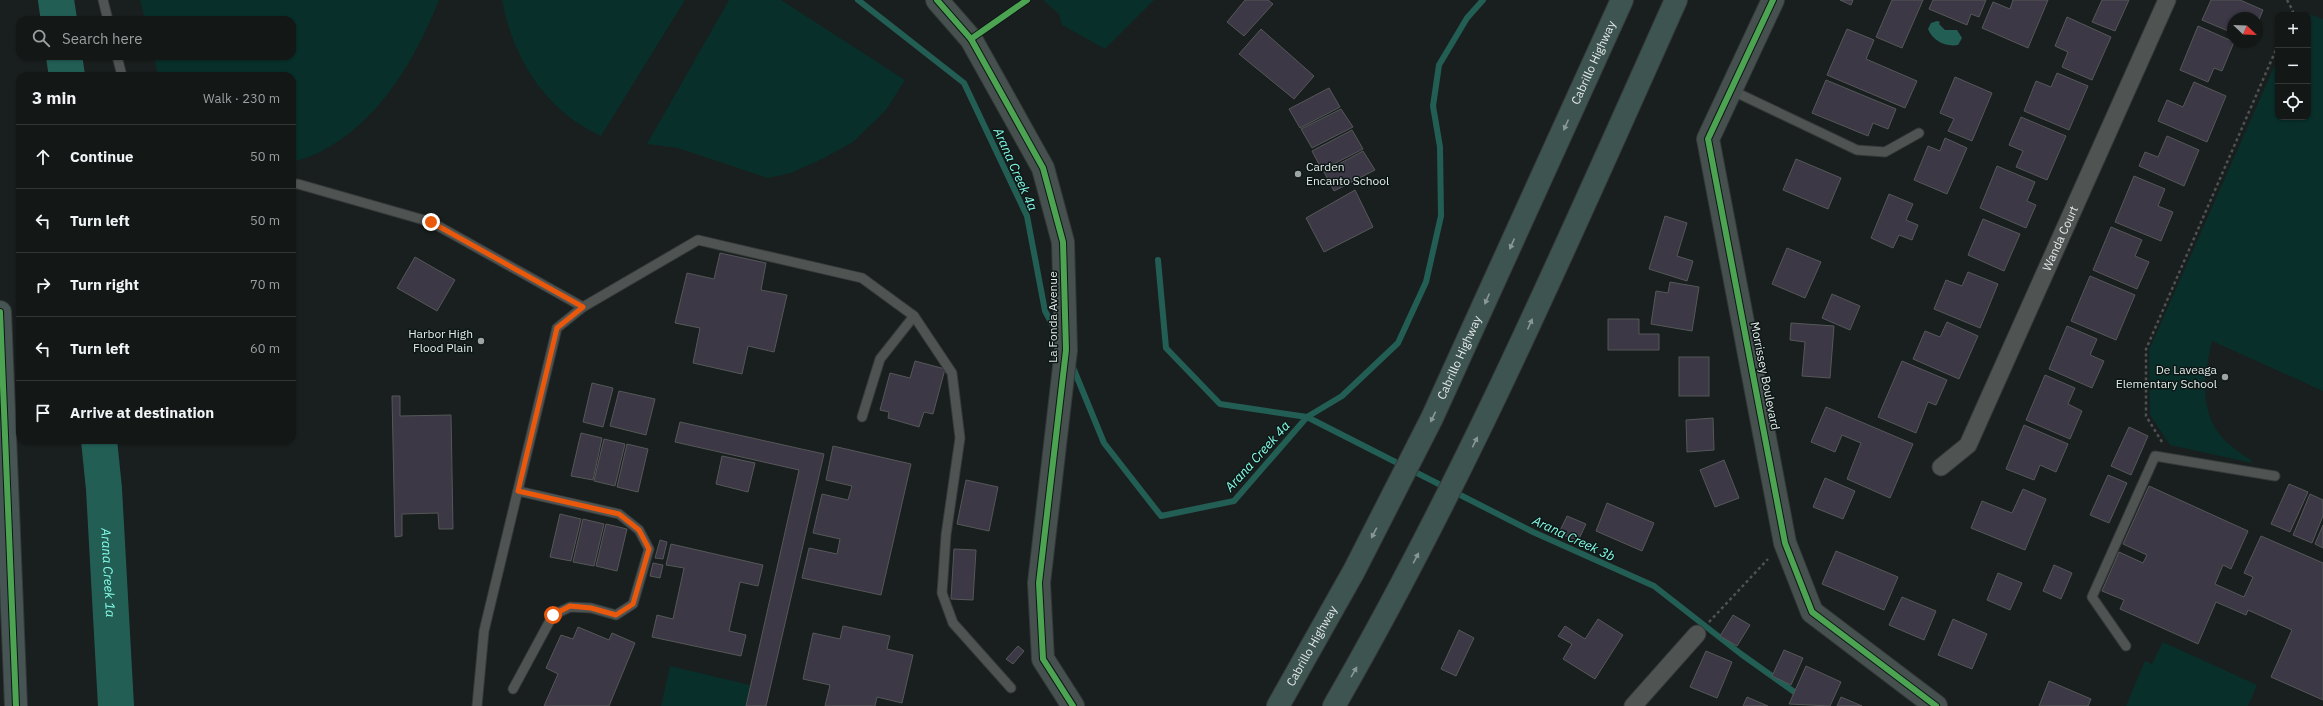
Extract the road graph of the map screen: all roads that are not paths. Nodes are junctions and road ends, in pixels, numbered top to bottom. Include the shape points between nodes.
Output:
1 (103, 0) edge
2 (937, 0) edge
3 (1622, 0) edge
4 (1676, 0) edge
5 (1773, 0) edge
6 (2167, 0) edge
7 (107, 16) edge
8 (118, 60) edge
9 (121, 72) edge
10 (1731, 90) junction
11 (1919, 133) dead end
12 (296, 184) edge
13 (583, 307) junction
14 (0, 312) edge
15 (914, 316) junction
16 (862, 417) dead end
17 (1941, 467) dead end
18 (2275, 476) dead end
19 (518, 491) junction
20 (1697, 634) road end
21 (2126, 646) dead end
22 (1011, 688) dead end
23 (513, 689) dead end
24 (16, 706) edge
25 (476, 706) edge
26 (1073, 706) edge
27 (1278, 706) edge
28 (1334, 706) edge
29 (1633, 706) edge
30 (1936, 706) edge

1 - 7 lane
2 - 26 street, La Fonda Avenue via 971,39 1043,168 1063,242 1066,350 1039,583 1043,659
3 -> 27 highway, Cabrillo Highway via 1429,425 1354,571
28 -> 4 highway via 1477,439
5 - 10 street, Morrissey Boulevard
6 - 17 street, Wanda Court via 1968,445
8 - 9 lane
10 - 11 lane via 1857,150 1885,152
10 - 30 street, Morrissey Boulevard via 1708,139 1785,543 1812,612
12 - 13 lane via 431,222
13 - 15 lane via 698,240 862,278
13 - 19 lane via 557,328
14 - 24 main road
15 - 16 lane via 880,360
15 - 22 lane via 952,373 960,438 946,535 942,593 953,623
18 - 21 lane via 2155,456 2092,597
19 - 23 lane via 619,514 639,530 649,549 633,604 616,615 591,608 570,606 553,615
19 - 25 lane via 484,631
20 - 29 street

